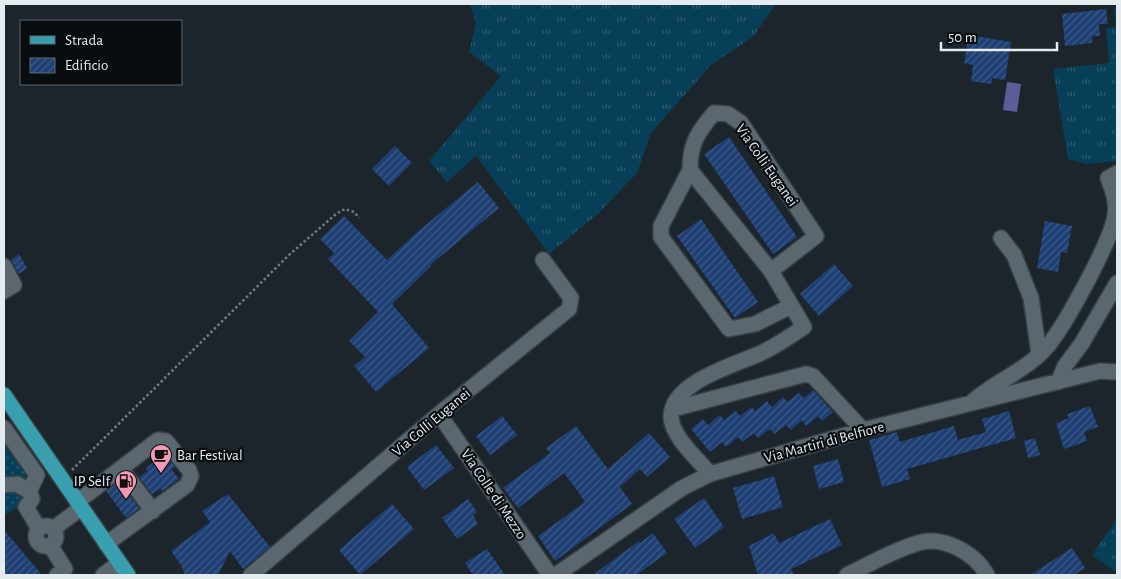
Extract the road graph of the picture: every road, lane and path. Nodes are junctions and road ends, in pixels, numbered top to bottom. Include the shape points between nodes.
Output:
1 (690, 170) junction
2 (1117, 173) edge
3 (359, 218) dead end
4 (1001, 238) dead end
5 (543, 260) dead end
6 (4, 266) edge
7 (771, 272) junction
8 (1117, 283) edge
9 (9, 288) edge
10 (791, 306) junction
11 (1039, 354) junction
12 (1117, 372) edge
13 (1058, 382) junction
14 (4, 396) edge
15 (968, 405) junction
16 (673, 409) junction
17 (439, 414) junction
18 (4, 428) edge
19 (863, 430) junction
20 (122, 470) junction
21 (710, 474) junction
22 (62, 480) junction
23 (4, 485) edge
24 (29, 492) junction
25 (79, 505) junction
26 (153, 511) junction
27 (46, 529) junction
28 (106, 544) junction
29 (124, 569) edge
30 (57, 575) edge
31 (104, 575) edge
32 (251, 575) edge
33 (550, 575) edge
34 (556, 575) edge
35 (847, 575) edge
36 (987, 575) edge

1 - 7 street
1 - 7 street, Via Colli Euganei via 690,152 698,132 714,113 728,114 741,124 816,236
1 - 10 street, Via Colli Euganei via 661,226 661,237 729,329 755,324
2 - 11 street via 1108,178 1115,198 1111,233 1066,320
3 - 22 path via 345,209 289,255
4 - 11 street via 1014,255 1031,298
5 - 17 street, Via Colli Euganei via 571,298 569,309
6 - 9 street
7 - 10 street
8 - 13 street
10 - 16 street via 804,327 763,352 693,383 680,394
11 - 15 street via 987,388
12 - 13 street, Via Martiri di Belfiore via 1100,371
13 - 15 street, Via Martiri di Belfiore
14 - 22 main road
15 - 19 street, Via Martiri di Belfiore
16 - 19 street via 806,374 813,376
16 - 21 street via 671,418 676,433
17 - 32 street, Via Colli Euganei
17 - 33 street, Via Colle di Mezzo
18 - 24 street via 37,475
19 - 21 street, Via Martiri di Belfiore
20 - 25 street
20 - 26 street
20 - 26 street via 158,440 166,441 177,455 188,470 190,481
21 - 34 street, Via Martiri di Belfiore via 682,488
22 - 25 main road
23 - 24 street via 17,484
24 - 27 street via 32,499 26,507
25 - 27 street
25 - 28 main road
26 - 28 street
27 - 30 street via 56,538 50,545 64,569
28 - 29 main road
29 - 31 street
35 - 36 street via 919,542 933,541 946,543 975,558

